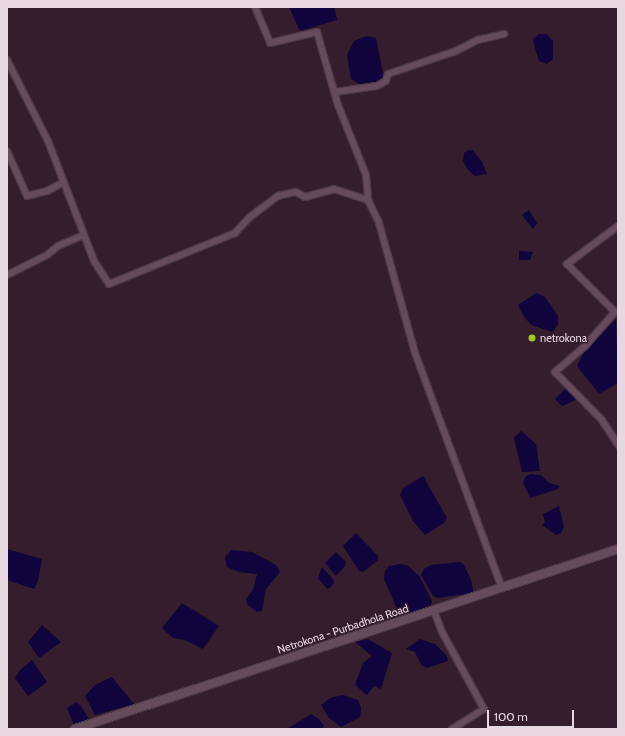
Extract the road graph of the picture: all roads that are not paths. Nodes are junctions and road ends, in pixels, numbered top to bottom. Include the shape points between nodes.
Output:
1 (255, 7) edge
2 (504, 34) dead end
3 (7, 60) edge
4 (335, 92) junction
5 (7, 150) edge
6 (64, 182) junction
7 (368, 200) junction
8 (618, 226) edge
9 (84, 235) junction
10 (7, 275) edge
11 (618, 445) edge
12 (618, 549) edge
13 (502, 588) junction
14 (434, 611) junction
15 (75, 729) edge
16 (452, 729) edge

1 - 4 street via 270,43 317,32
2 - 4 street via 478,40 456,51 388,74 386,81 377,86
3 - 6 street via 33,108
4 - 7 street via 366,175
5 - 6 street via 27,196 47,191
6 - 9 street
7 - 9 street via 334,189 305,198 296,192 278,196 250,217 235,233 109,284 94,261
7 - 13 street via 379,223 415,353
8 - 11 street via 567,264 615,312 585,346 555,372 602,420
9 - 10 street via 58,246
12 - 13 main road, Netrokona - Purbadhola Road
13 - 14 main road, Netrokona - Purbadhola Road
14 - 15 main road, Netrokona - Purbadhola Road
14 - 16 street via 442,632 484,709

